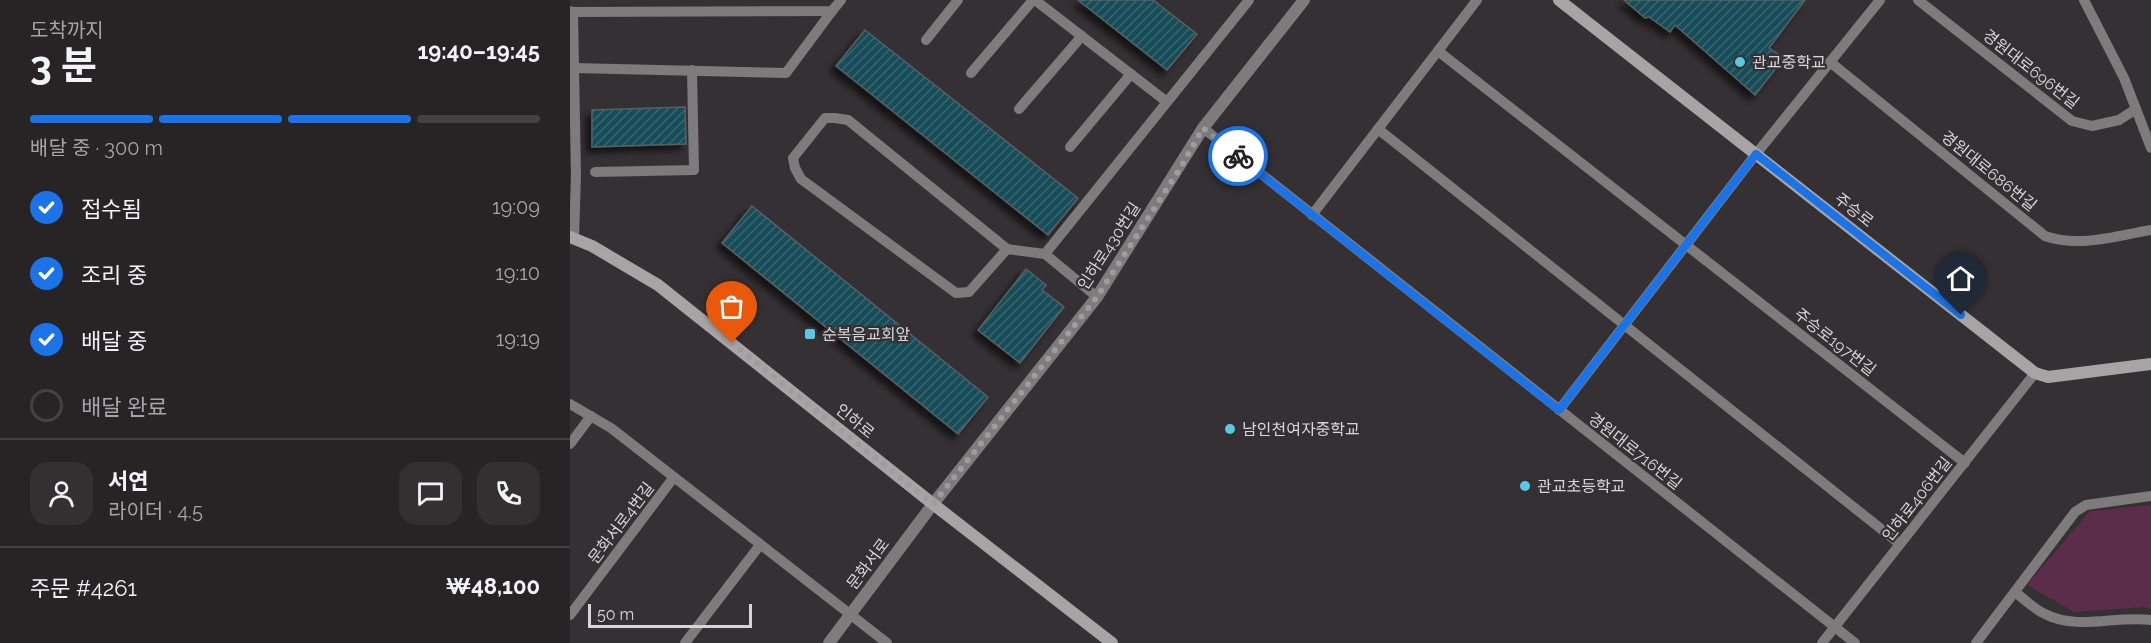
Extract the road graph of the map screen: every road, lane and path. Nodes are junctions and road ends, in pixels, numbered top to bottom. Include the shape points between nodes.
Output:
1 (841, 0) edge
2 (958, 0) edge
3 (1034, 0) edge
4 (1249, 0) edge
5 (1304, 0) edge
6 (1477, 0) edge
7 (1559, 0) edge
8 (1880, 0) edge
9 (1918, 0) edge
10 (2084, 0) edge
11 (571, 11) edge
12 (832, 11) junction
13 (1082, 36) junction
14 (926, 40) dead end
15 (1438, 51) junction
16 (1830, 62) junction
17 (574, 68) junction
18 (692, 70) junction
19 (971, 73) dead end
20 (1131, 74) junction
21 (1167, 102) junction
22 (1019, 109) dead end
23 (2136, 109) junction
24 (1203, 128) junction
25 (1378, 129) junction
26 (1070, 147) dead end
27 (2151, 148) edge
28 (1756, 154) junction
29 (595, 172) dead end
30 (1312, 215) junction
31 (2151, 230) edge
32 (572, 237) edge
33 (1686, 245) junction
34 (1007, 249) junction
35 (1045, 254) junction
36 (1097, 297) junction
37 (1625, 325) junction
38 (2151, 364) edge
39 (2035, 374) junction
40 (570, 404) edge
41 (1559, 410) junction
42 (591, 416) junction
43 (570, 444) edge
44 (1965, 463) junction
45 (674, 477) junction
46 (2151, 496) edge
47 (933, 504) junction
48 (1900, 544) junction
49 (760, 545) junction
50 (2015, 592) junction
51 (570, 615) edge
52 (850, 615) junction
53 (2151, 620) edge
54 (1834, 627) junction
55 (686, 643) edge
56 (829, 643) edge
57 (887, 643) edge
58 (1112, 643) edge
59 (1822, 643) edge
60 (1855, 643) edge
61 (1976, 643) edge

1 - 12 lane
2 - 14 lane
3 - 13 lane
3 - 19 lane
4 - 21 lane
5 - 24 street, 인하로430번길
6 - 15 lane
7 - 28 street, 주승로
8 - 16 lane
9 - 23 lane, 경원대로696번길 via 2073,121 2092,126 2119,120
10 - 23 lane
11 - 12 lane
11 - 17 lane
12 - 18 lane via 786,73
13 - 20 lane
13 - 22 lane
15 - 25 lane
15 - 33 lane, 주승로197번길
16 - 28 lane
16 - 31 lane, 경원대로686번길 via 2045,236 2061,242 2085,242
17 - 18 lane
17 - 32 lane via 576,175
18 - 29 lane via 694,170
20 - 21 lane
20 - 26 lane
21 - 35 lane
23 - 27 lane
24 - 30 lane, 경원대로716번길
24 - 36 street, 인하로430번길
25 - 30 lane
25 - 37 lane
28 - 33 lane
28 - 39 street, 주승로
30 - 41 lane, 경원대로716번길
32 - 47 street, 인하로 via 658,285
33 - 37 lane
33 - 44 lane, 주승로197번길
34 - 34 lane via 969,292 956,293 801,179 794,158 825,118 848,120
34 - 35 lane
35 - 36 lane
36 - 47 street, 인하로430번길
37 - 41 lane
37 - 48 lane
38 - 39 street via 2048,378
39 - 44 lane, 인하로406번길
40 - 42 lane, 문화서로4번길
41 - 54 lane, 경원대로716번길
42 - 43 lane
42 - 45 lane, 문화서로4번길
44 - 48 lane, 인하로406번길
45 - 49 lane, 문화서로4번길
45 - 51 lane, 문화서로4번길
46 - 50 lane via 2081,508
47 - 52 street, 문화서로
47 - 58 street, 인하로
48 - 54 lane, 인하로406번길
49 - 52 lane, 문화서로4번길
49 - 55 lane
50 - 53 lane via 2044,614 2063,621
50 - 61 lane
52 - 56 street, 문화서로
52 - 57 lane, 문화서로4번길
54 - 59 lane, 인하로406번길
54 - 60 lane, 경원대로716번길

